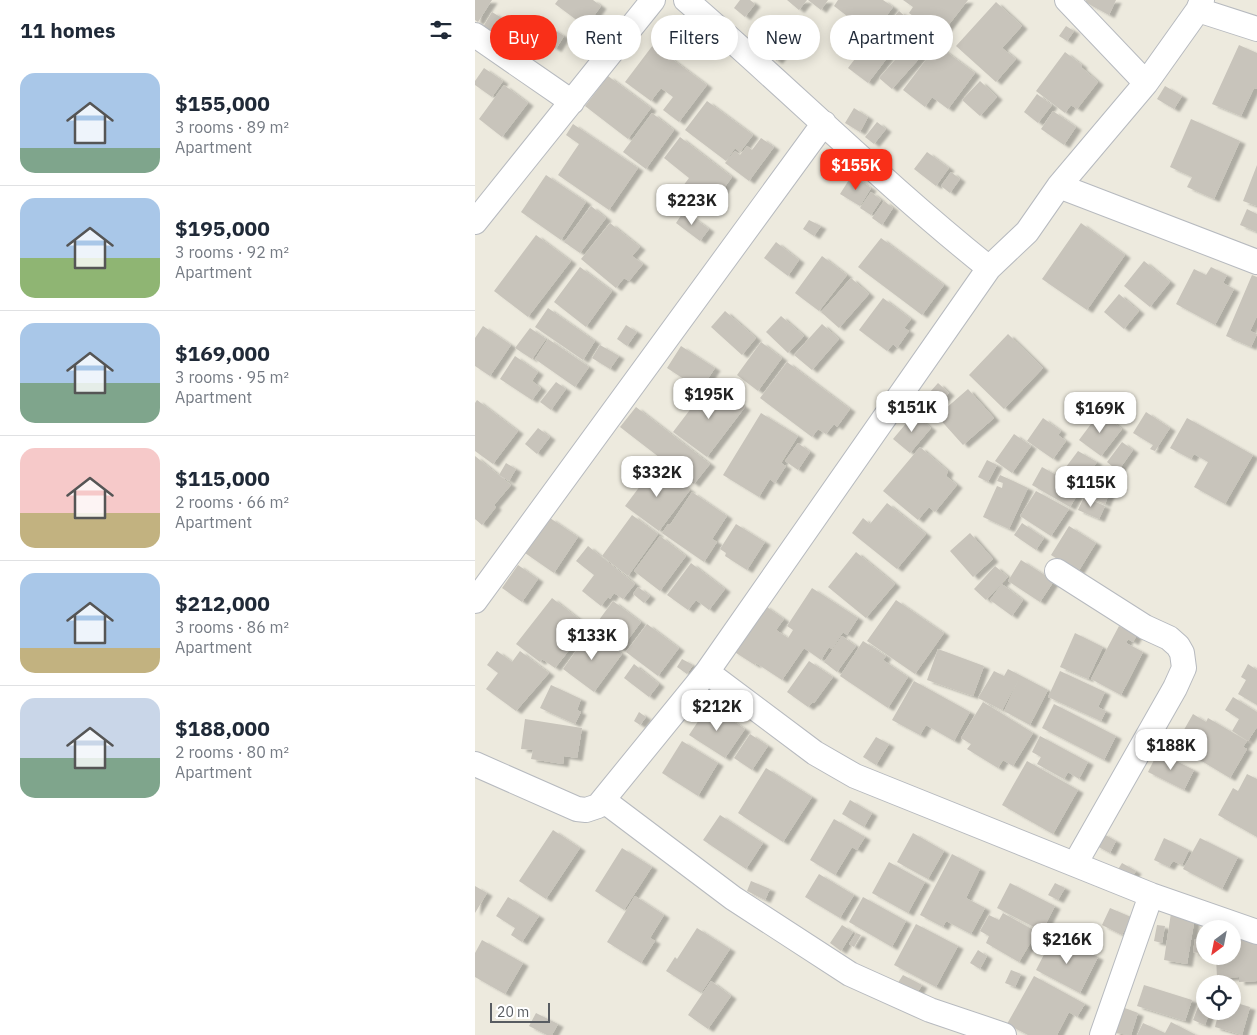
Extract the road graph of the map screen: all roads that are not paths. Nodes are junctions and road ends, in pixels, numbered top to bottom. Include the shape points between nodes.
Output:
1 (653, 0) edge
2 (687, 0) edge
3 (1067, 0) edge
4 (1200, 5) edge
5 (1257, 29) edge
6 (475, 35) edge
7 (1146, 83) junction
8 (572, 102) junction
9 (824, 123) junction
10 (1059, 186) junction
11 (475, 222) edge
12 (1257, 262) edge
13 (989, 268) junction
14 (1057, 571) dead end
15 (475, 601) edge
16 (707, 672) junction
17 (475, 764) edge
18 (603, 800) junction
19 (1075, 864) junction
20 (1151, 895) junction
21 (1257, 932) edge
22 (1004, 1035) edge
23 (1102, 1035) edge

1 - 8 street
2 - 9 street
3 - 7 street
4 - 5 street
4 - 7 street
6 - 8 street
7 - 10 street
8 - 11 street
9 - 13 street via 937,227
9 - 15 street
10 - 12 street
10 - 13 street via 1027,232
13 - 16 street
14 - 19 street via 1145,627 1169,638 1182,653 1183,668 1175,688
16 - 18 street
16 - 19 street via 815,753 855,776
17 - 18 street via 577,808 595,808
18 - 22 street via 733,898 850,974 930,1010
19 - 20 street
20 - 21 street
20 - 23 street

